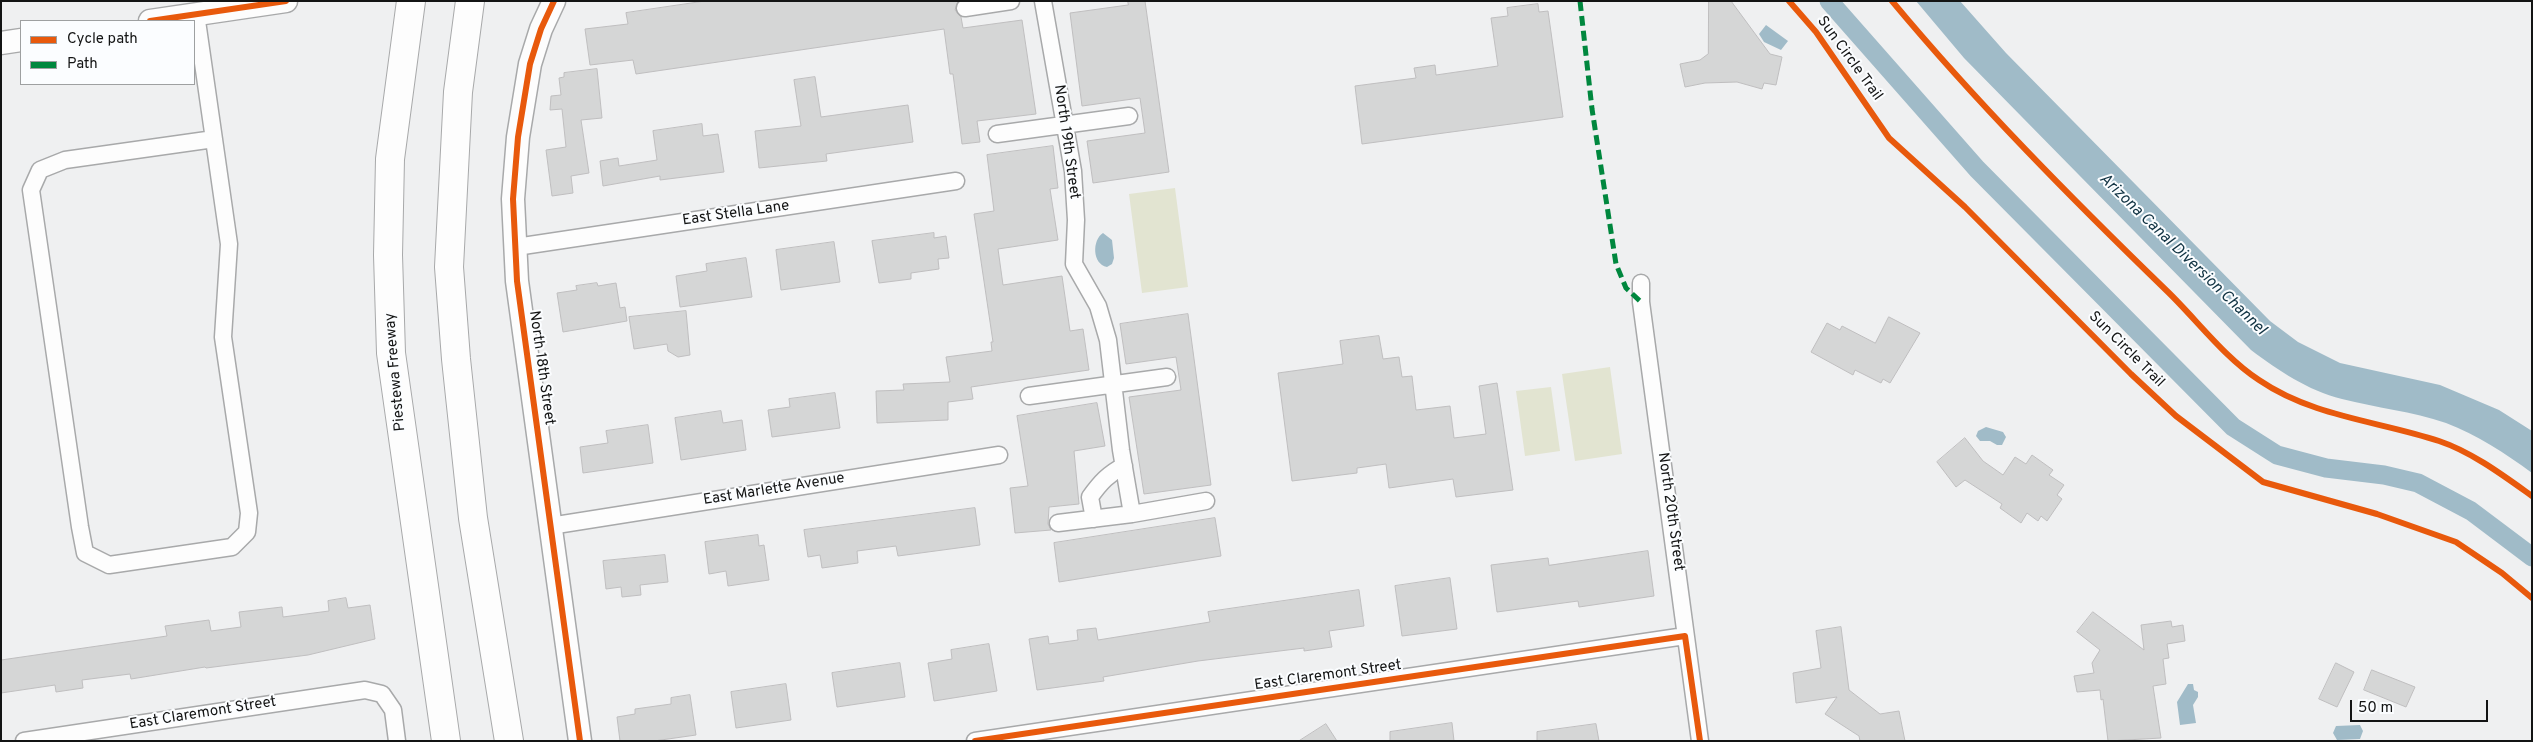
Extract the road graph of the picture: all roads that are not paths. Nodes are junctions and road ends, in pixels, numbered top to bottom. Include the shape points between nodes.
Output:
1 (286, 1) edge
2 (411, 1) edge
3 (470, 1) edge
4 (554, 1) edge
5 (1010, 1) edge
6 (1043, 1) edge
7 (965, 8) dead end
8 (196, 14) junction
9 (157, 20) edge
10 (20, 40) edge
11 (1, 43) edge
12 (1129, 116) dead end
13 (1065, 124) junction
14 (996, 134) dead end
15 (214, 139) junction
16 (956, 181) dead end
17 (516, 247) junction
18 (1641, 283) dead end
19 (1167, 377) dead end
20 (1114, 384) junction
21 (1029, 396) dead end
22 (999, 455) dead end
23 (1124, 466) junction
24 (1206, 501) dead end
25 (1132, 514) junction
26 (1094, 519) junction
27 (1058, 523) dead end
28 (550, 526) junction
29 (1685, 636) junction
30 (24, 741) edge
31 (397, 741) edge
32 (446, 741) edge
33 (509, 741) edge
34 (580, 741) edge
35 (976, 741) edge
36 (1700, 741) edge

1 - 8 street
2 - 32 highway, Piestewa Freeway via 390,159 391,353
3 - 33 highway via 458,92 449,267 473,518
4 - 17 street, North 18th Street via 534,51 520,122 514,170
5 - 7 street
6 - 13 street, North 19th Street
8 - 9 street
8 - 15 street
10 - 11 street
12 - 13 street
13 - 14 street
13 - 20 street, North 19th Street via 1073,171 1074,264 1098,306 1108,340
15 - 15 street via 229,244 223,337 249,513 247,532 232,547 109,565 85,553 31,190 40,170 65,160
16 - 17 street, East Stella Lane
17 - 28 street, North 18th Street via 517,282
18 - 29 street, North 20th Street
19 - 20 street
20 - 21 street
20 - 23 street, North 19th Street
22 - 28 street, East Marlette Avenue
23 - 25 street, North 19th Street
23 - 26 street via 1101,482 1090,497
24 - 25 street
25 - 26 street
26 - 27 street
28 - 34 street, North 18th Street
29 - 35 street, East Claremont Street
29 - 36 street, North 20th Street
30 - 31 street, East Claremont Street via 365,690 382,694 393,710

